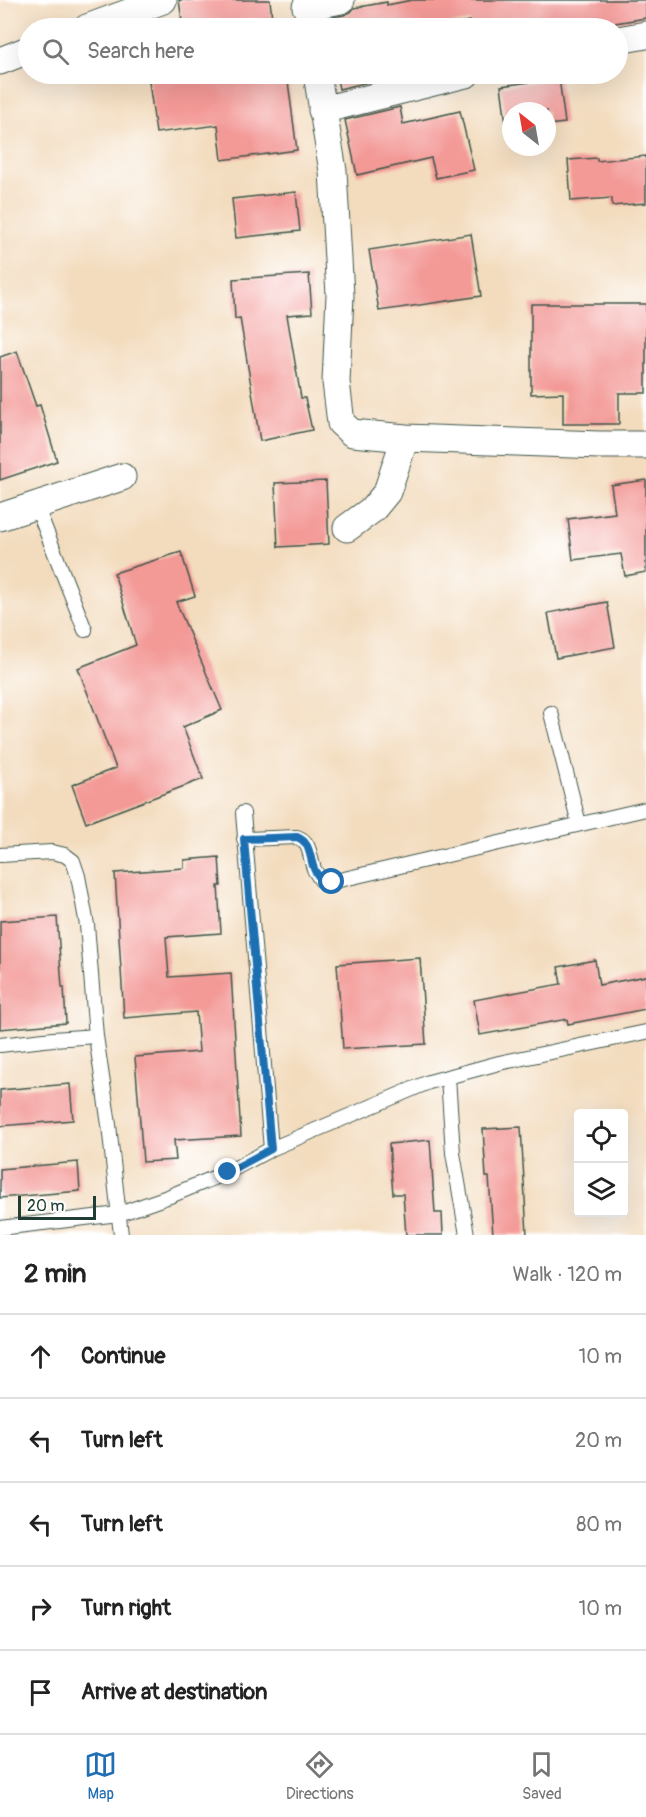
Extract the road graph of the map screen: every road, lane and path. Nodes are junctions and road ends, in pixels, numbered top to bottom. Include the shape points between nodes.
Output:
1 (163, 0) edge
2 (341, 0) edge
3 (307, 12) edge
4 (114, 18) edge
5 (646, 35) edge
6 (628, 38) edge
7 (18, 54) edge
8 (0, 61) edge
9 (318, 84) edge
10 (426, 84) edge
11 (322, 110) junction
12 (405, 438) junction
13 (646, 445) edge
14 (122, 477) dead end
15 (36, 505) junction
16 (0, 517) edge
17 (347, 528) dead end
18 (85, 630) dead end
19 (551, 713) dead end
20 (646, 809) edge
21 (243, 813) dead end
22 (579, 824) junction
23 (251, 839) junction
24 (0, 855) edge
25 (646, 1032) edge
26 (96, 1036) junction
27 (0, 1045) edge
28 (448, 1077) junction
29 (276, 1147) junction
30 (119, 1214) junction
31 (0, 1228) edge
32 (121, 1235) edge
33 (467, 1235) edge

1 - 4 street
2 - 3 street
5 - 6 street
7 - 8 street
9 - 11 street
10 - 11 street
11 - 12 street via 333,171 340,295 336,382 341,423 352,433
12 - 13 street
12 - 17 street via 387,492 373,509
14 - 15 street
15 - 16 street
15 - 18 lane
19 - 22 lane
20 - 22 lane
21 - 23 lane
22 - 23 lane via 332,882 321,880 303,839
23 - 29 lane
24 - 26 lane via 52,852 73,861 87,925
25 - 28 lane
26 - 27 lane
26 - 30 lane
28 - 29 lane
28 - 33 lane via 453,1153
29 - 30 lane via 228,1172
30 - 31 lane
30 - 32 lane

